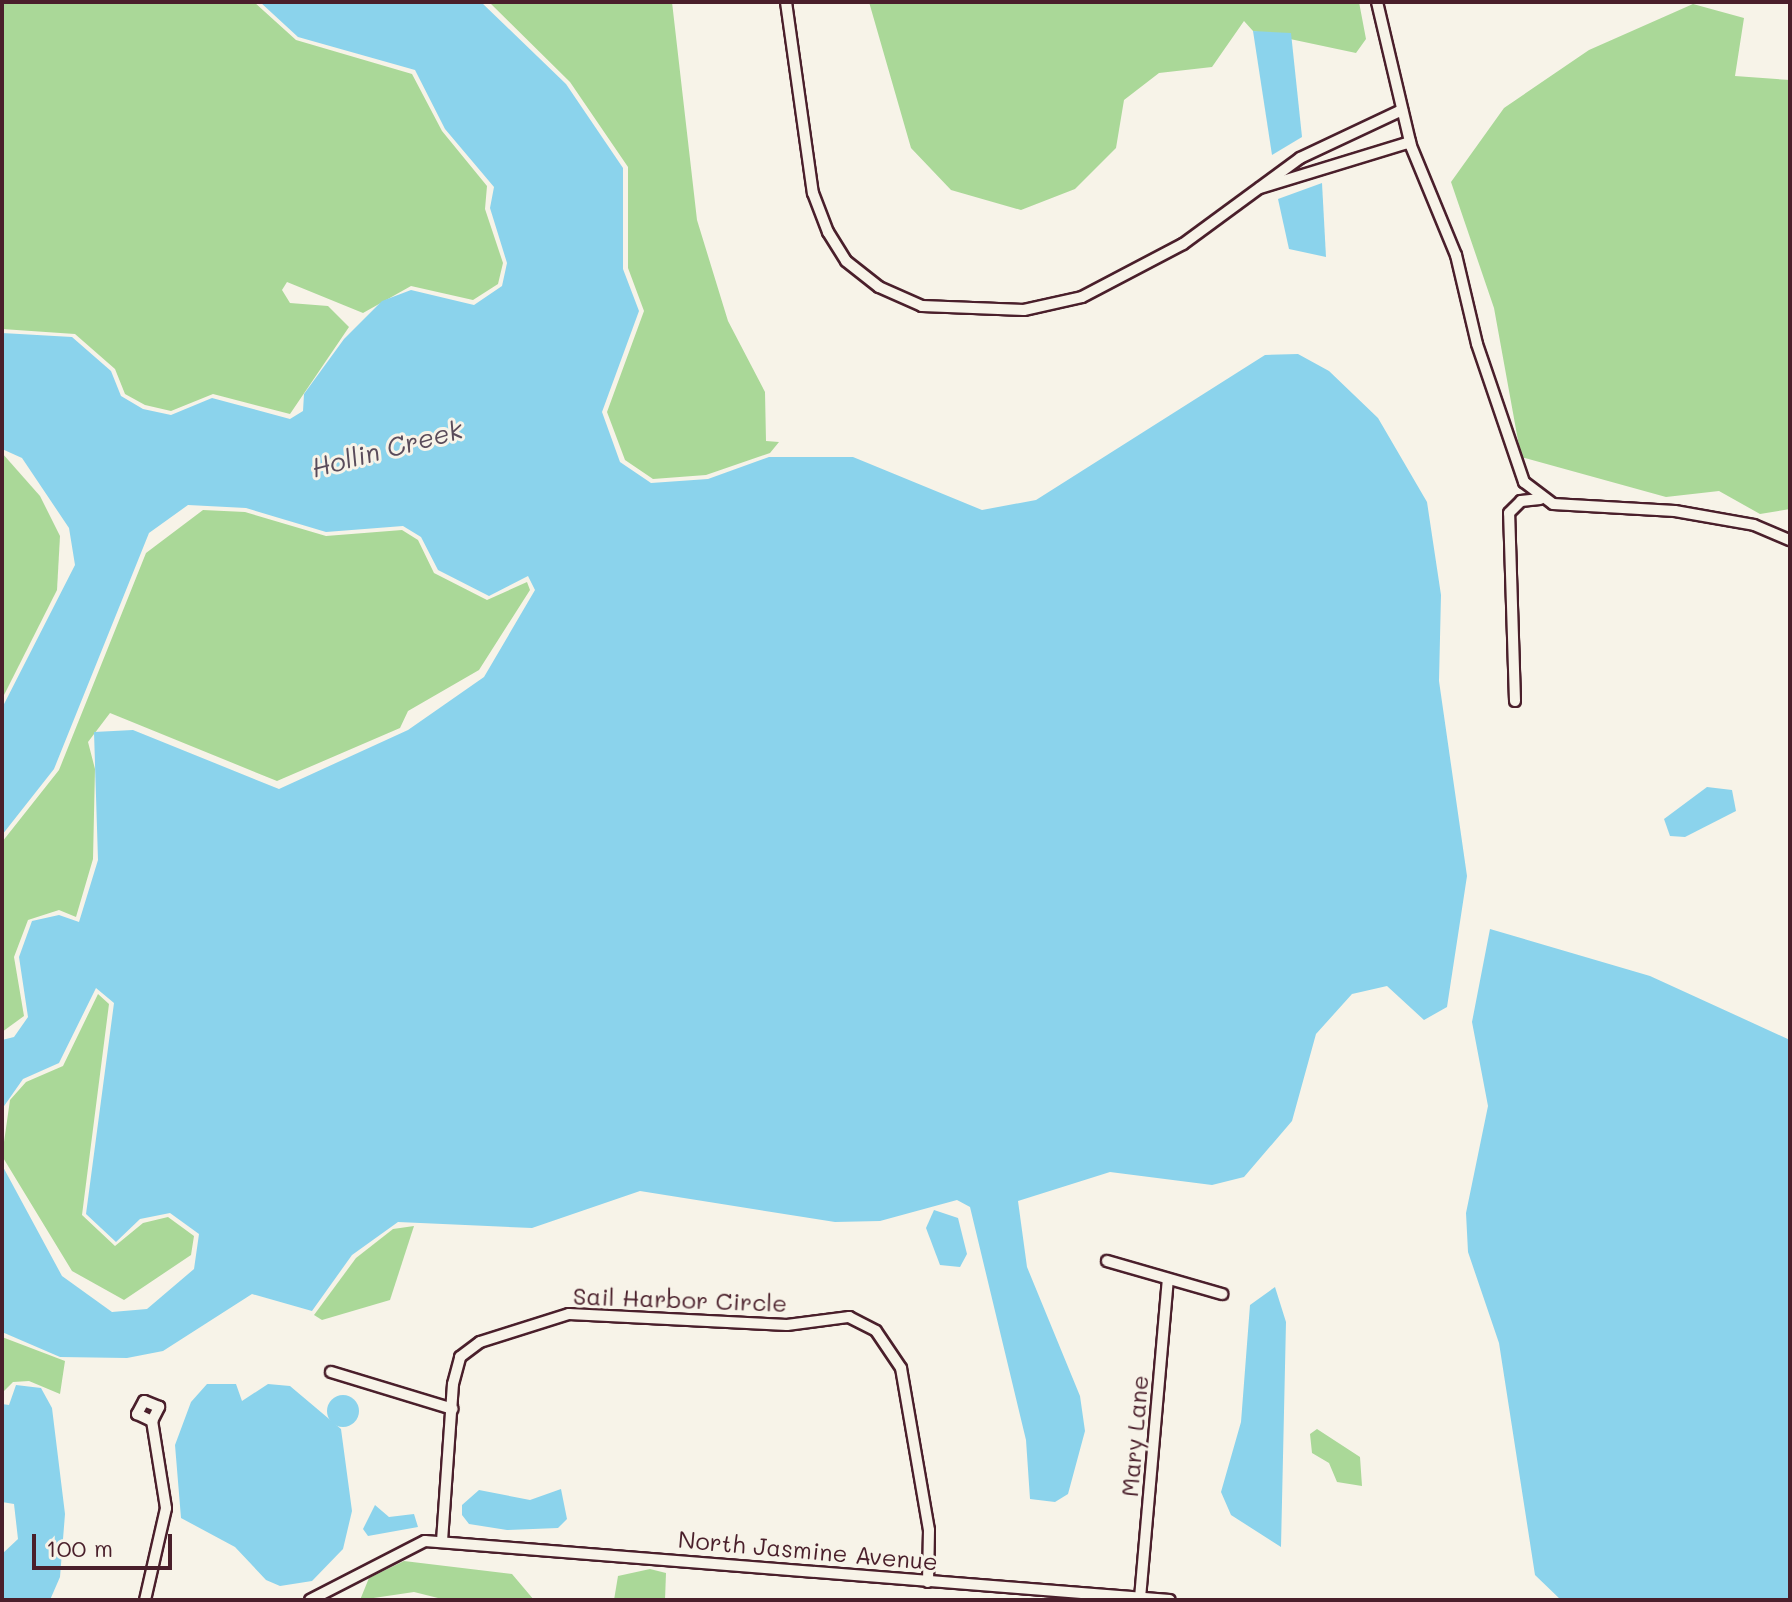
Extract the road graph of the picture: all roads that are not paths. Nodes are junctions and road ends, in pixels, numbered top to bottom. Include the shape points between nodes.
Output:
1 (786, 2) edge
2 (1377, 2) edge
3 (1402, 110) junction
4 (1410, 142) junction
5 (1258, 188) junction
6 (1540, 499) junction
7 (1790, 540) edge
8 (1515, 701) dead end
9 (1107, 1261) dead end
10 (1168, 1279) junction
11 (1222, 1294) dead end
12 (331, 1372) dead end
13 (453, 1409) junction
14 (152, 1421) dead end
15 (442, 1541) junction
16 (928, 1582) junction
17 (1140, 1598) junction
18 (145, 1600) edge
19 (310, 1600) edge
20 (1170, 1600) edge

1 - 5 street via 813,193 828,232 846,261 879,287 922,306 1024,310 1082,297 1171,251
2 - 3 street
3 - 4 street
3 - 5 street via 1341,134
4 - 5 street
4 - 6 street via 1456,255 1514,464
6 - 7 street via 1723,519
6 - 8 street via 1521,501 1509,513
9 - 10 street
10 - 11 street
10 - 17 street, Mary Lane
12 - 13 street
13 - 15 street, Sail Harbor Circle
13 - 16 street, Sail Harbor Circle via 460,1357 536,1319 587,1313 864,1322 901,1368 929,1530
14 - 18 street via 166,1508
15 - 16 street, North Jasmine Avenue
15 - 19 street, North Jasmine Avenue via 419,1542
16 - 17 street, North Jasmine Avenue
17 - 20 street, North Jasmine Avenue

